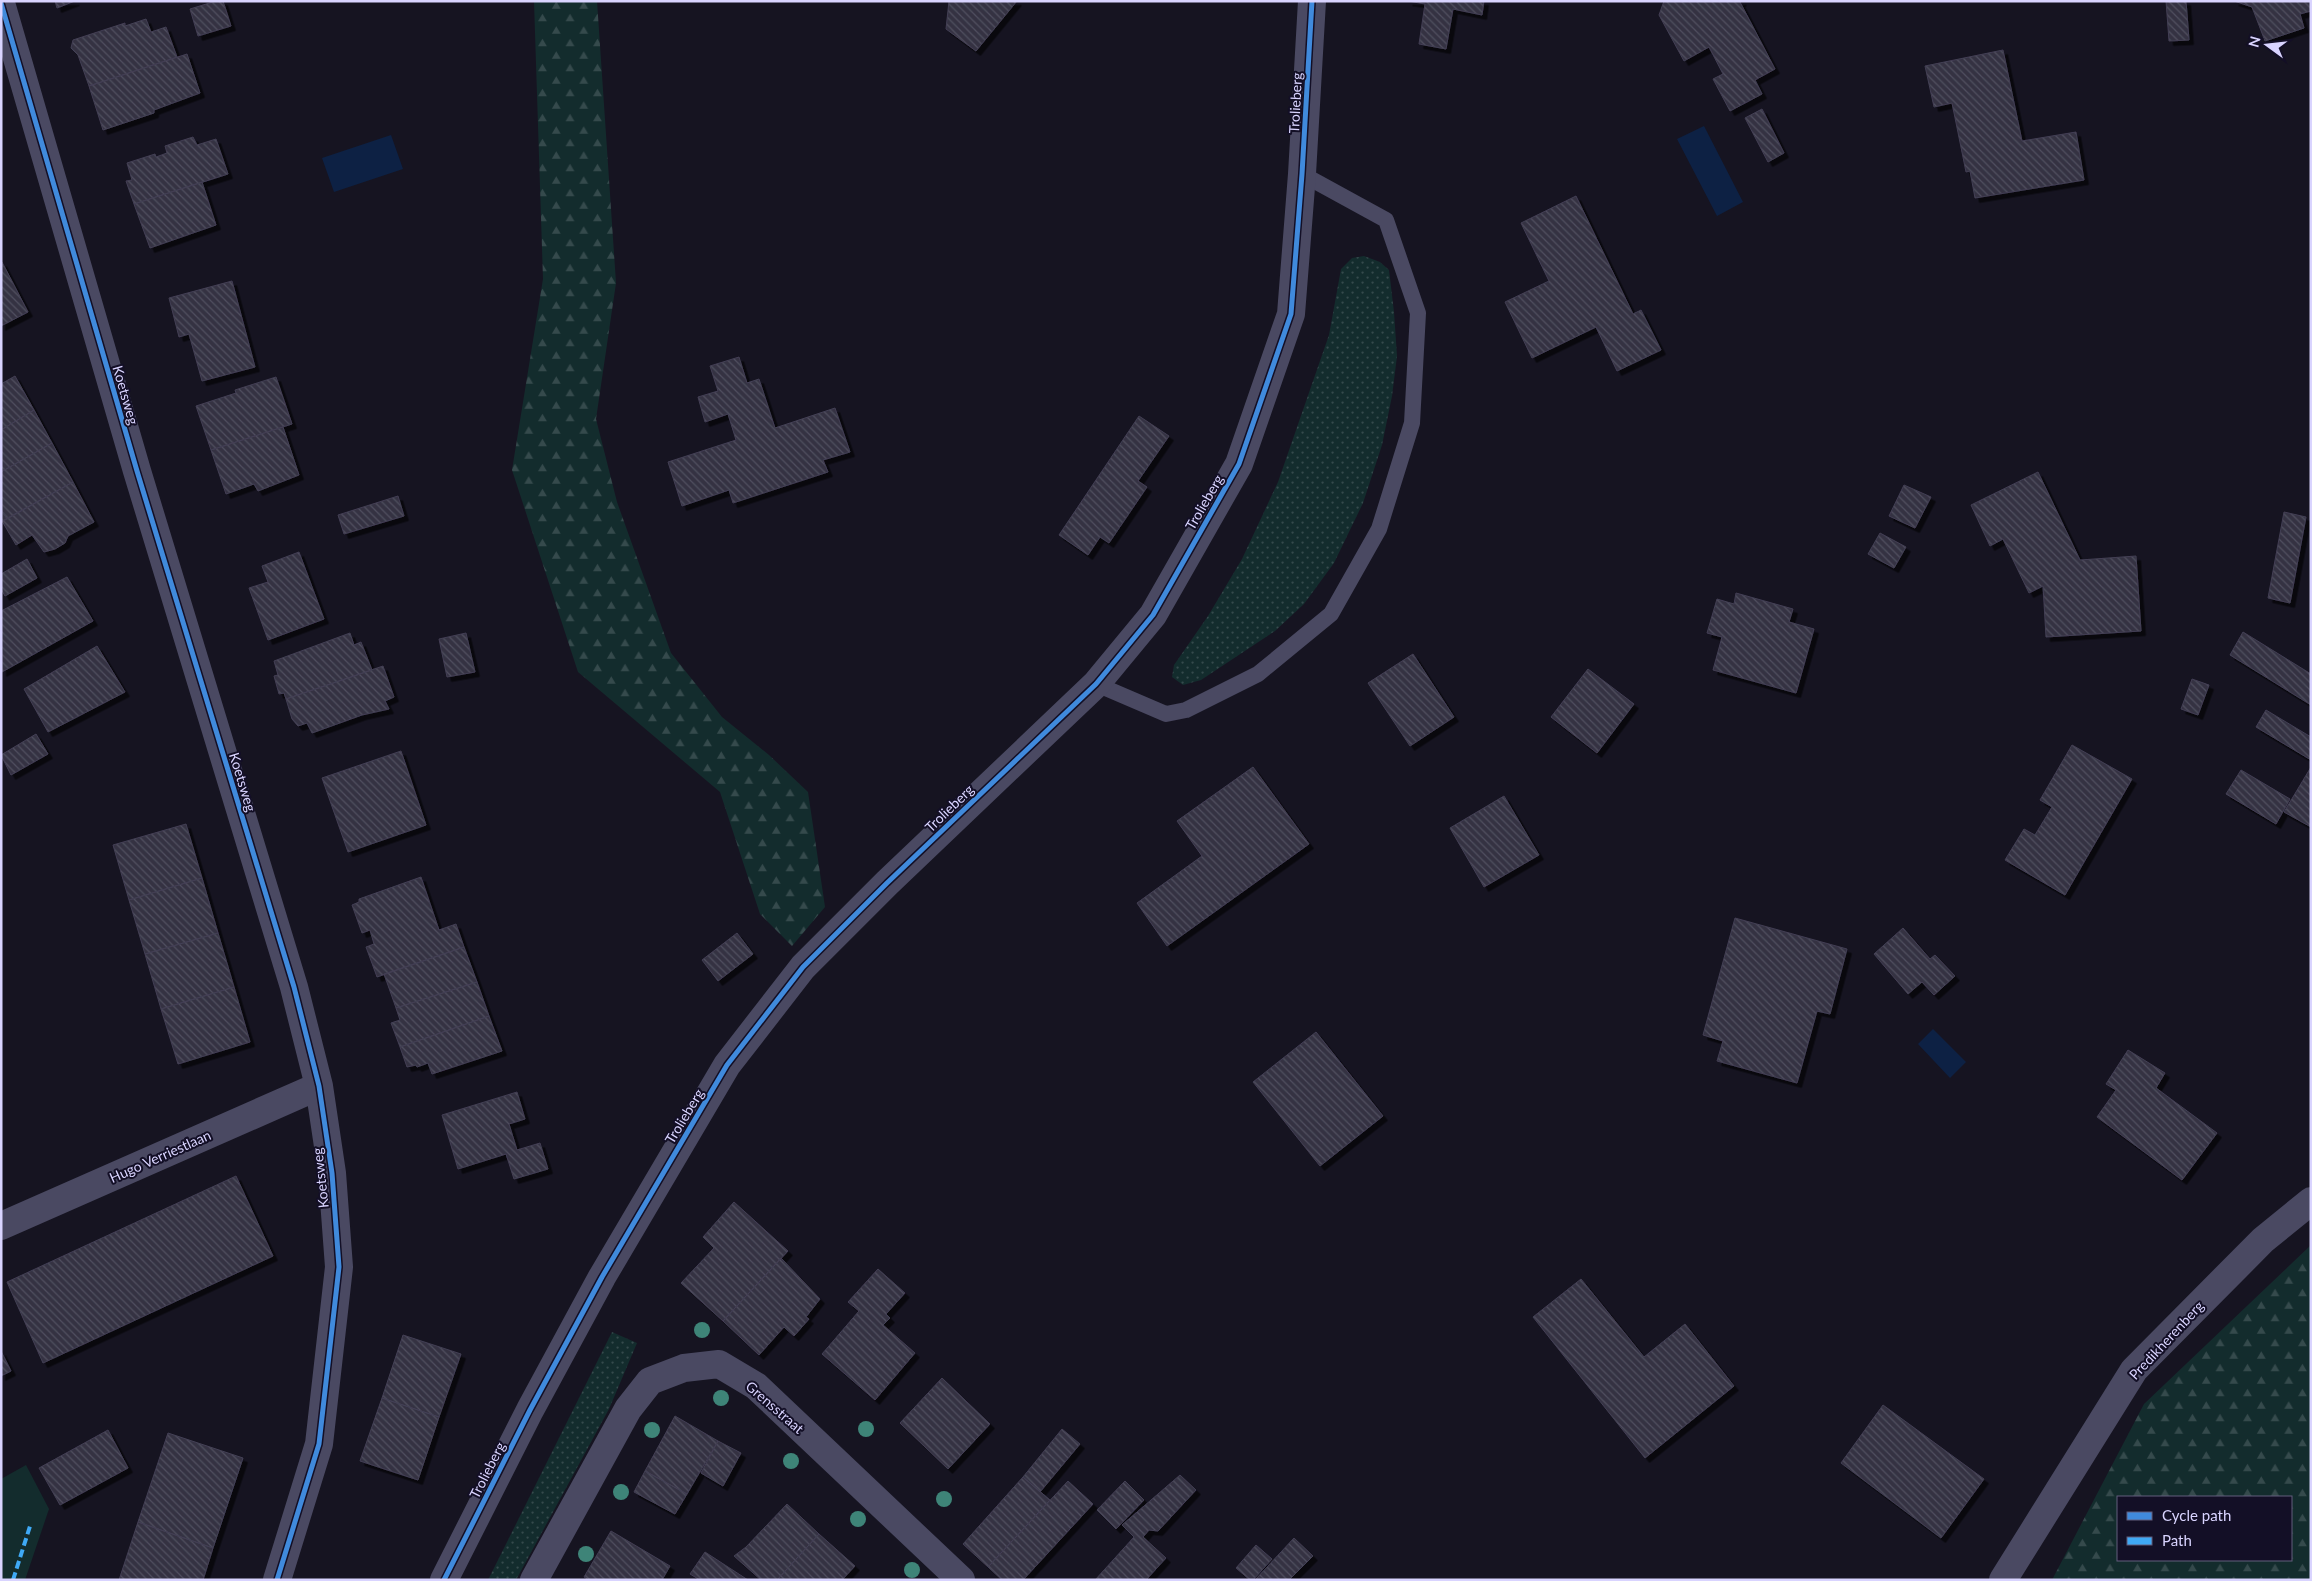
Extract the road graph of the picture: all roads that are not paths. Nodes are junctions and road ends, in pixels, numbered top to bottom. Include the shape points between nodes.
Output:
1 (1312, 1) edge
2 (1, 4) edge
3 (1302, 174) junction
4 (1096, 684) junction
5 (319, 1086) junction
6 (2311, 1201) edge
7 (1, 1226) edge
8 (277, 1580) edge
9 (444, 1580) edge
10 (534, 1580) edge
11 (961, 1580) edge
12 (2003, 1580) edge

1 - 3 street, Trolieberg
2 - 5 street, Koetsweg via 137,471 294,987
3 - 4 street, Trolieberg via 1291,314 1239,464 1153,615
3 - 4 lane via 1386,220 1418,312 1412,423 1379,529 1331,614 1258,674 1186,710 1166,714
4 - 9 street, Trolieberg via 803,967 727,1064 602,1277
5 - 7 street, Hugo Verriestlaan
5 - 8 street, Koetsweg via 332,1173 339,1267 319,1444
6 - 12 street, Predikherenberg via 2263,1240 2134,1370
10 - 11 street, Grensstraat via 628,1408 650,1382 684,1368 719,1364 756,1386

